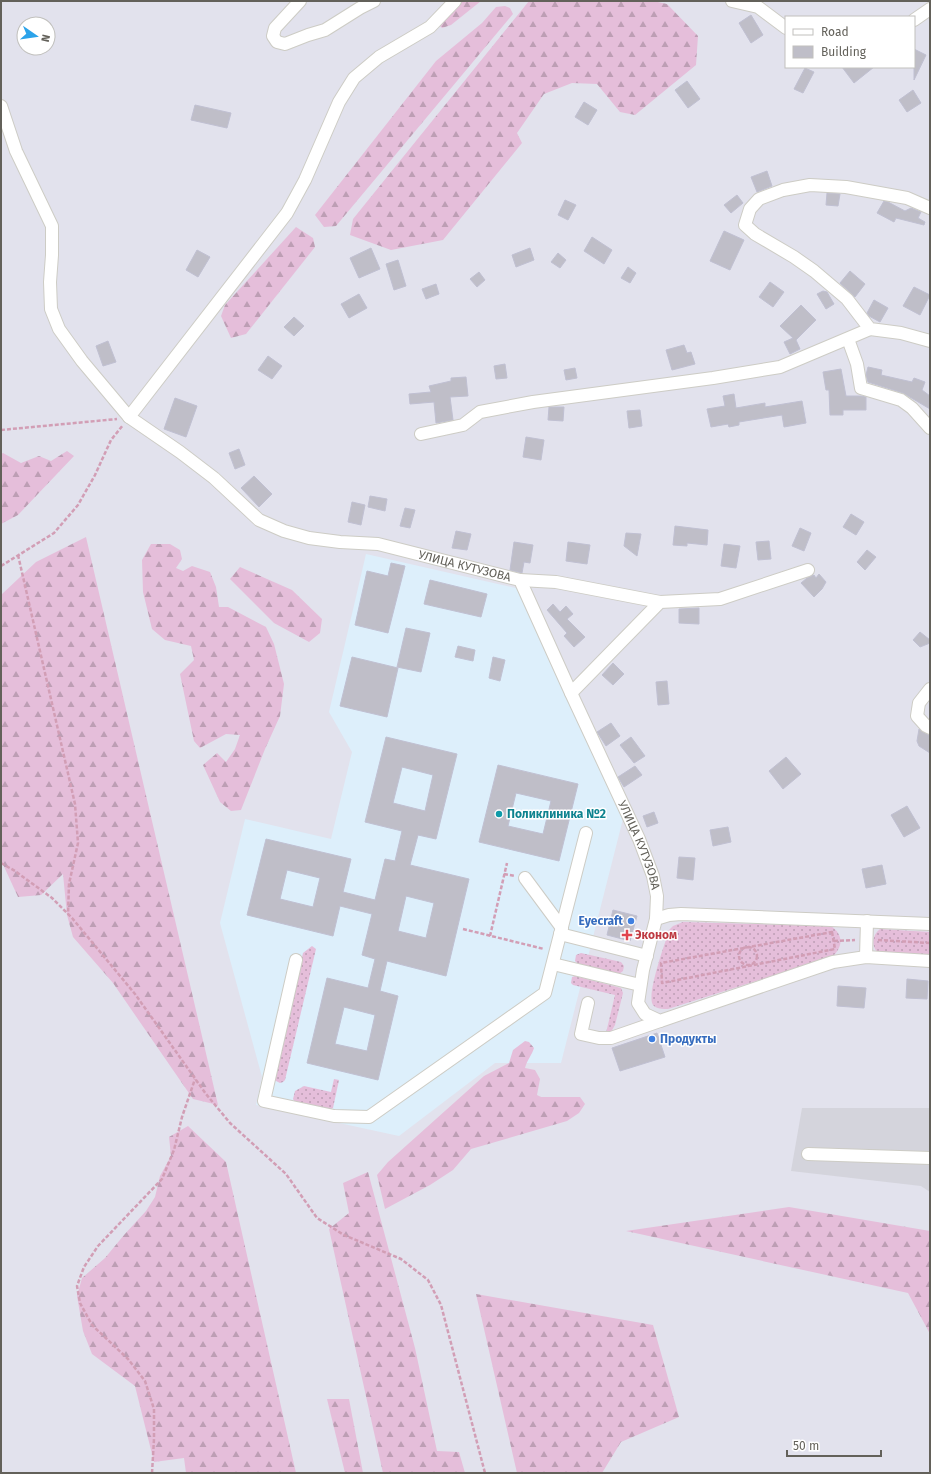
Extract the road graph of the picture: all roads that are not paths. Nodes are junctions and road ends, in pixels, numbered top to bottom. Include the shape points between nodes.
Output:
1 (300, 1) edge
2 (374, 1) edge
3 (455, 1) edge
4 (465, 1) edge
5 (732, 1) edge
6 (444, 6) edge
7 (930, 9) edge
8 (915, 19) edge
9 (430, 27) junction
10 (785, 27) edge
11 (1, 106) edge
12 (930, 208) edge
13 (870, 329) junction
14 (848, 339) junction
15 (930, 341) edge
16 (129, 417) junction
17 (930, 428) edge
18 (421, 434) dead end
19 (808, 570) dead end
20 (520, 580) junction
21 (660, 602) junction
22 (930, 689) edge
23 (571, 693) junction
24 (930, 728) edge
25 (586, 833) dead end
26 (525, 878) dead end
27 (656, 919) junction
28 (867, 921) junction
29 (930, 924) edge
30 (561, 931) junction
31 (647, 956) junction
32 (866, 957) junction
33 (296, 960) dead end
34 (930, 960) edge
35 (553, 964) junction
36 (640, 985) junction
37 (588, 1003) dead end
38 (660, 1022) junction
39 (808, 1154) dead end
40 (930, 1158) edge

1 - 2 street via 275,28 273,36 277,42 285,44 325,30
3 - 6 street
4 - 9 street
5 - 10 street via 758,7
6 - 9 street
7 - 8 street
9 - 16 street via 379,57 354,78 339,102 305,180 287,213
11 - 16 street, УЛИЦА КУТУЗОВА via 16,151 52,226 51,308 60,329 82,361
12 - 13 street via 894,195 846,187 810,185 783,190 759,199 750,209 745,225 814,271 847,299
13 - 14 street
13 - 15 street via 901,333
14 - 17 street via 857,364 861,388 901,400
14 - 18 street via 780,367 533,402 480,412 463,425
16 - 20 street, УЛИЦА КУТУЗОВА via 214,478 260,520 284,531 309,538 378,544
19 - 21 street via 720,599
20 - 21 street via 556,582
20 - 23 street, УЛИЦА КУТУЗОВА
21 - 23 street
22 - 24 street via 919,703 917,716
23 - 27 street, УЛИЦА КУТУЗОВА via 639,839 653,876 657,896
25 - 30 street
26 - 30 street
27 - 28 street via 681,914
27 - 31 street, УЛИЦА КУТУЗОВА
28 - 29 street
28 - 32 street
30 - 31 street
30 - 35 street
31 - 36 street, УЛИЦА КУТУЗОВА
32 - 34 street
32 - 38 street via 834,962
33 - 35 street via 264,1101 334,1116 369,1117 545,993
35 - 36 street
36 - 38 street, УЛИЦА КУТУЗОВА via 638,1004 645,1014
37 - 38 street via 581,1034 611,1038
39 - 40 street

